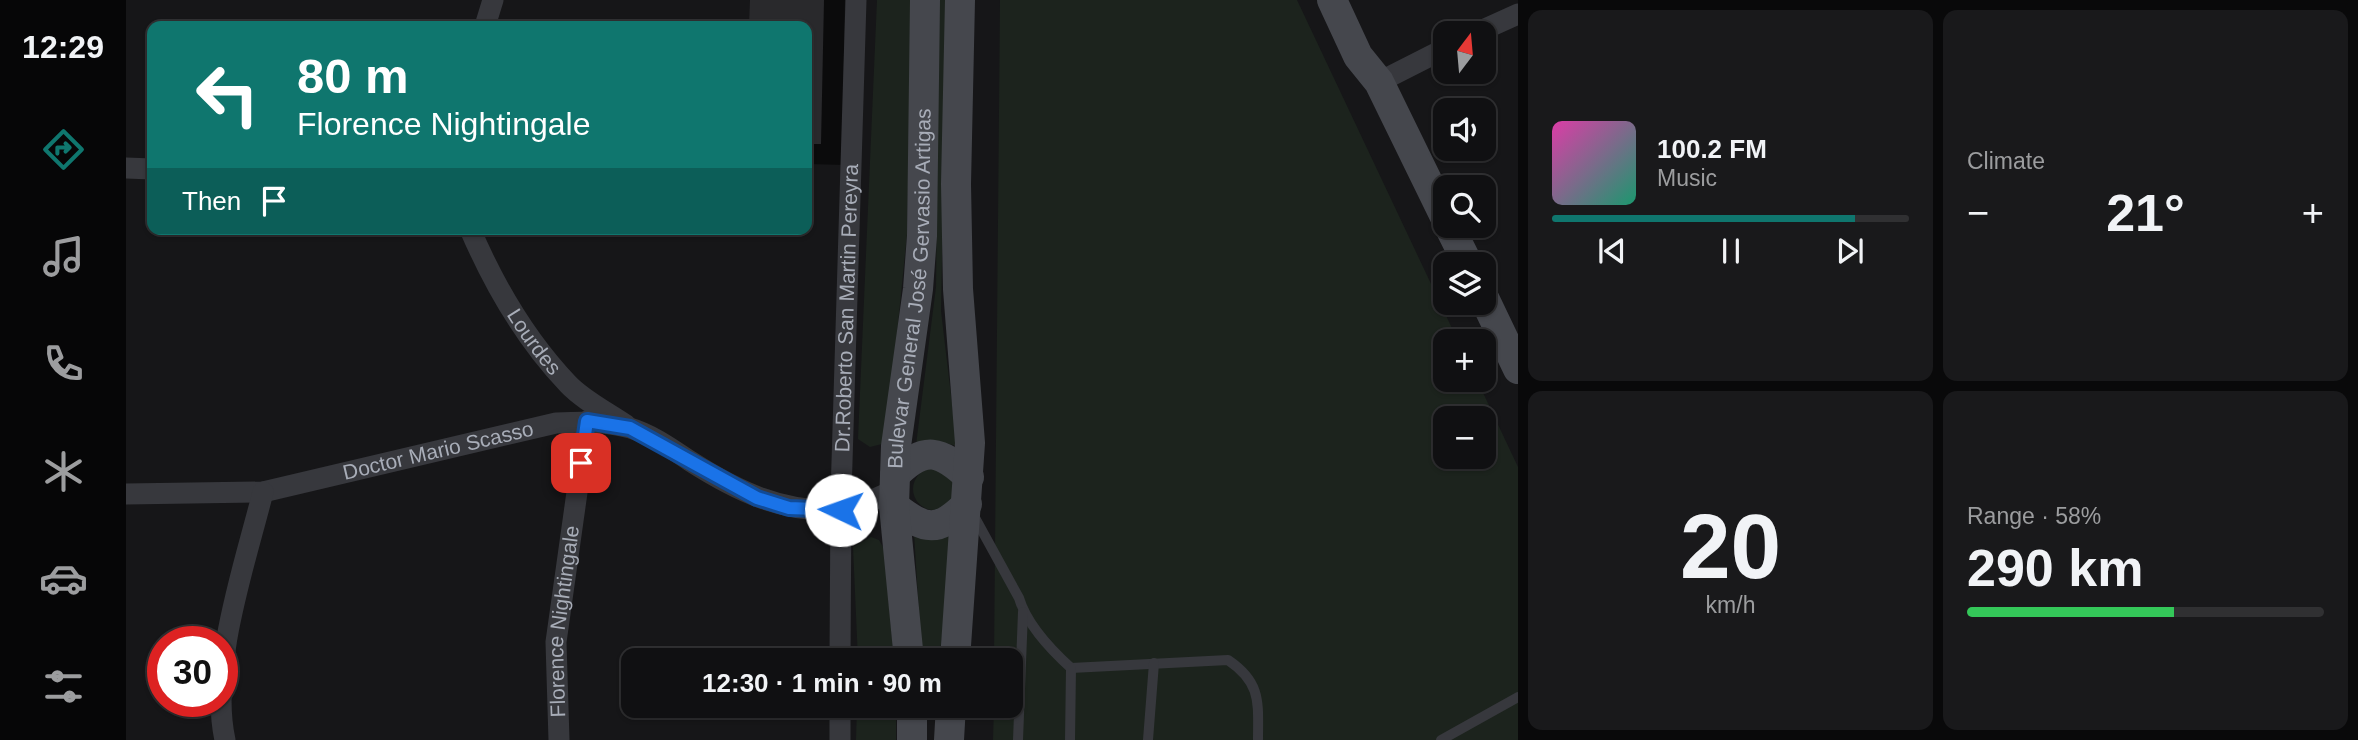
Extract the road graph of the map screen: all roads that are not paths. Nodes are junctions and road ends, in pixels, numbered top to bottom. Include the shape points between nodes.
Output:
1 (493, 0) edge
2 (856, 0) edge
3 (925, 0) edge
4 (960, 0) edge
5 (1332, 0) edge
6 (1354, 0) edge
7 (1518, 13) edge
8 (487, 21) edge
9 (1496, 23) edge
10 (1433, 55) edge
11 (1379, 82) junction
12 (126, 167) edge
13 (147, 169) edge
14 (1433, 192) edge
15 (473, 235) edge
16 (1492, 315) edge
17 (1518, 369) edge
18 (587, 421) junction
19 (630, 428) junction
20 (968, 490) junction
21 (894, 491) junction
22 (262, 492) junction
23 (126, 494) edge
24 (841, 510) junction
25 (1023, 612) junction
26 (840, 648) edge
27 (908, 648) edge
28 (956, 648) edge
29 (1153, 663) junction
30 (1071, 668) junction
31 (1518, 697) edge
32 (840, 718) edge
33 (912, 718) edge
34 (950, 718) edge
35 (225, 740) edge
36 (559, 740) edge
37 (840, 740) edge
38 (912, 740) edge
39 (949, 740) edge
40 (1018, 740) edge
41 (1070, 740) edge
42 (1148, 740) edge
43 (1258, 740) edge
44 (1441, 740) edge

1 - 8 street
2 - 24 street, Dr.Roberto San Martin Pereyra
3 - 21 main road, Bulevar General José Gervasio Artigas via 922,236
4 - 20 main road, Bulevar General José Gervasio Artigas via 956,197
5 - 11 main road via 1358,56
6 - 11 main road via 1378,51
7 - 9 street
10 - 11 street
11 - 14 main road
12 - 13 street
15 - 19 street, Lourdes via 497,285 569,386
16 - 17 main road
18 - 19 street, Doctor Mario Scasso
18 - 22 street, Doctor Mario Scasso via 556,423
18 - 36 street, Florence Nightingale via 556,642
19 - 24 street, Doctor Mario Scasso via 757,498 789,508
20 - 21 main road via 950,521 926,526 914,522
20 - 21 main road via 951,460 930,454 908,461
20 - 25 lane
20 - 28 main road, Bulevar General José Gervasio Artigas
21 - 24 street, Doctor Mario Scasso
21 - 27 main road, Bulevar General José Gervasio Artigas
22 - 23 street, Doctor Mario Scasso
22 - 35 street via 229,628 222,681
24 - 26 street, Dr.Roberto San Martin Pereyra
25 - 30 lane via 1053,653
25 - 40 lane
29 - 30 lane
29 - 42 lane
29 - 43 lane via 1228,660 1246,672 1258,694
30 - 41 lane
31 - 44 lane
32 - 37 street
33 - 38 main road
34 - 39 main road

